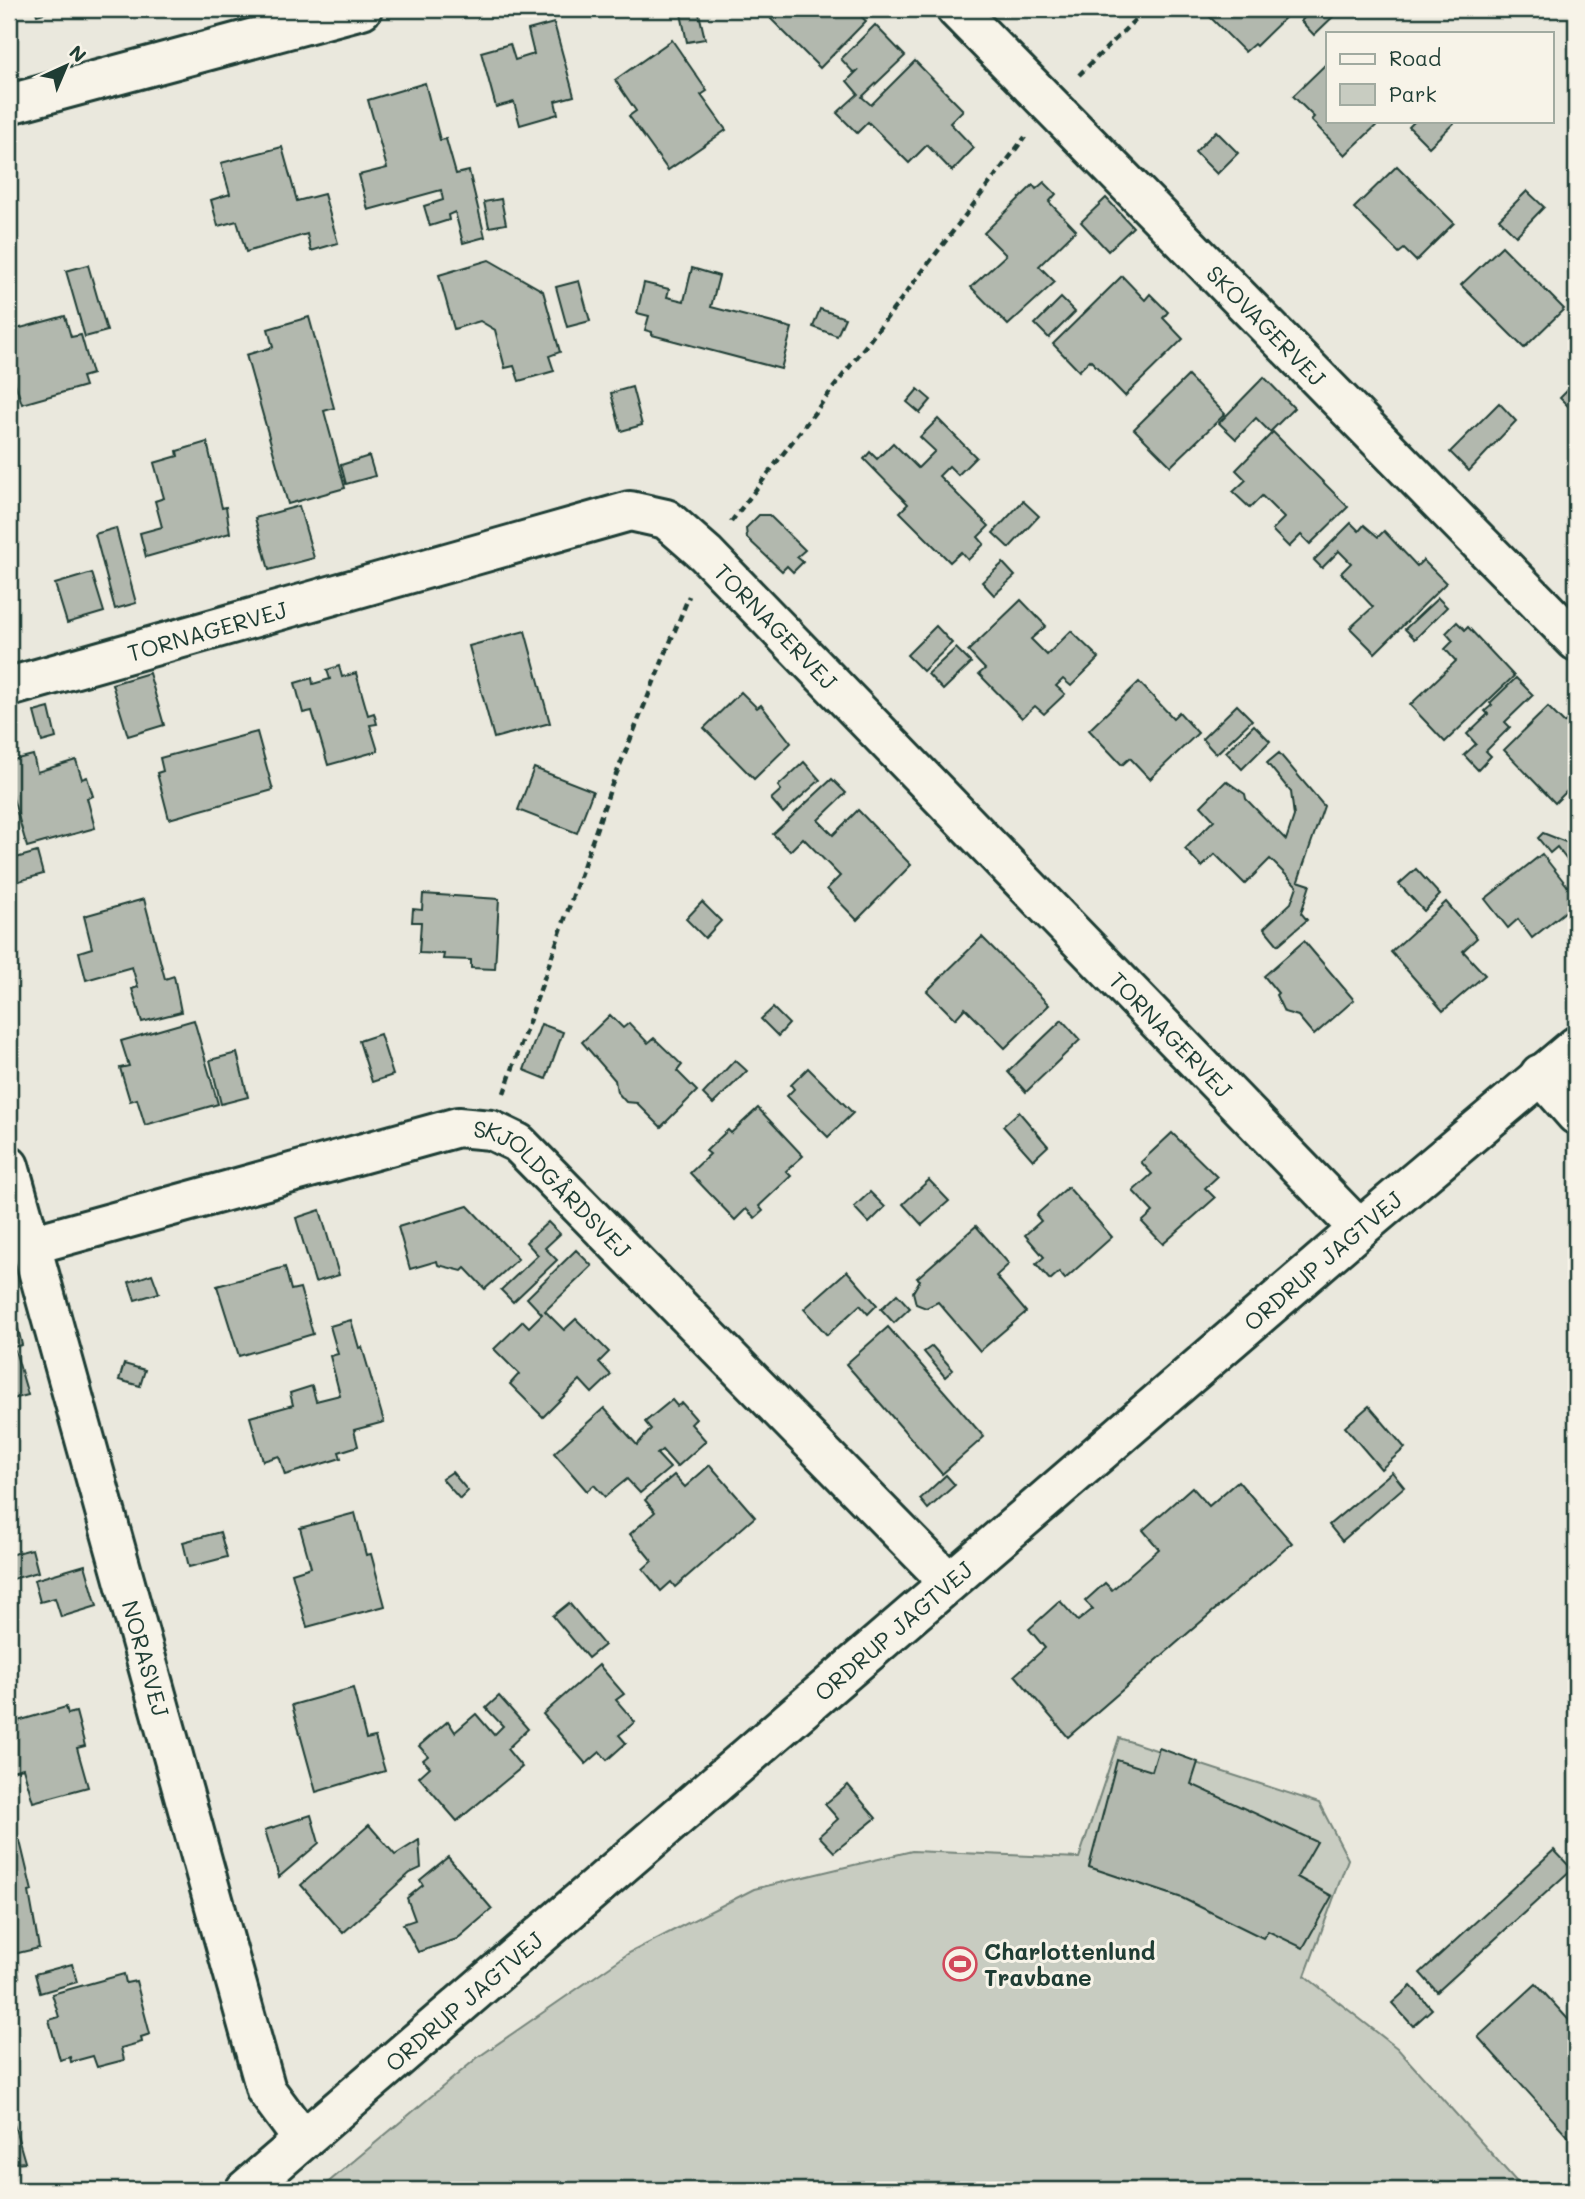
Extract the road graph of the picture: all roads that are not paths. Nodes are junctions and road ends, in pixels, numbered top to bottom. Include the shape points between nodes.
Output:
1 (362, 9) edge
2 (956, 9) edge
3 (9, 104) edge
4 (1576, 641) edge
5 (9, 687) edge
6 (1576, 1046) edge
7 (1540, 1074) junction
8 (1576, 1115) edge
9 (9, 1166) edge
10 (1359, 1229) junction
11 (31, 1245) junction
12 (949, 1582) junction
13 (303, 2140) junction
14 (245, 2190) edge

1 - 3 street
2 - 4 street, SKOVAGERVEJ
5 - 10 street, TORNAGERVEJ via 630,511 666,519 706,554
6 - 7 street, ORDRUP JAGTVEJ
7 - 8 street
7 - 10 street, ORDRUP JAGTVEJ
9 - 11 street, NORASVEJ
10 - 12 street, ORDRUP JAGTVEJ
11 - 12 street, SKJOLDGÅRDSVEJ via 458,1127 491,1130 518,1143
11 - 13 street, NORASVEJ via 266,2090
12 - 13 street, ORDRUP JAGTVEJ
13 - 14 street, ORDRUP JAGTVEJ

